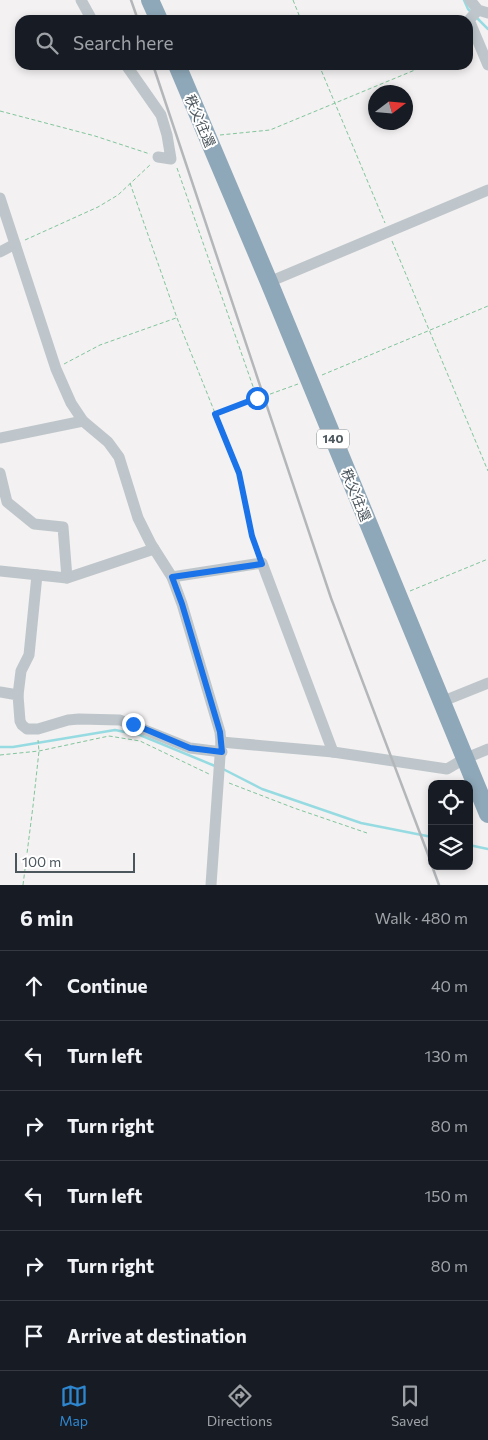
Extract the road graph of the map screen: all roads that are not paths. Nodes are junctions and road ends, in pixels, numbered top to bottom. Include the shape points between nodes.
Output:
1 (81, 0) edge
2 (150, 0) edge
3 (470, 0) edge
4 (478, 13) edge
5 (89, 15) edge
6 (157, 15) edge
7 (473, 29) edge
8 (488, 65) edge
9 (130, 70) edge
10 (179, 70) edge
11 (158, 158) road end
12 (488, 190) edge
13 (0, 198) edge
14 (15, 244) junction
15 (0, 252) edge
16 (269, 282) junction
17 (83, 421) junction
18 (0, 438) edge
19 (0, 473) edge
20 (154, 549) junction
21 (0, 570) edge
22 (36, 575) junction
23 (172, 577) junction
24 (67, 578) junction
25 (488, 683) edge
26 (0, 692) edge
27 (18, 695) junction
28 (441, 702) junction
29 (222, 747) junction
30 (488, 749) edge
31 (333, 752) junction
32 (464, 759) junction
33 (484, 796) edge
34 (488, 814) edge
35 (211, 885) edge

1 - 5 street
2 - 6 highway
3 - 4 street
7 - 8 street
9 - 11 street via 161,115 171,159
10 - 16 highway, 秩父往還 / 140
12 - 16 street
13 - 14 street
14 - 15 street
14 - 17 street via 56,368 70,402
16 - 28 highway, 秩父往還 / 140
17 - 18 street
17 - 20 street via 108,442 119,457 138,518
19 - 24 street via 6,502 34,524 63,527
20 - 23 street
20 - 24 street
21 - 22 street
22 - 24 street
22 - 27 street via 29,655 21,671
23 - 29 street
23 - 31 street via 262,564
25 - 28 street
26 - 27 street
27 - 29 street via 20,721 27,729 68,720 120,720 190,748
28 - 32 highway, 秩父往還 / 140
29 - 31 street
29 - 35 street
30 - 32 street
31 - 32 street via 447,770
32 - 33 highway, 秩父往還 / 140
33 - 34 highway, 秩父往還 / 140

